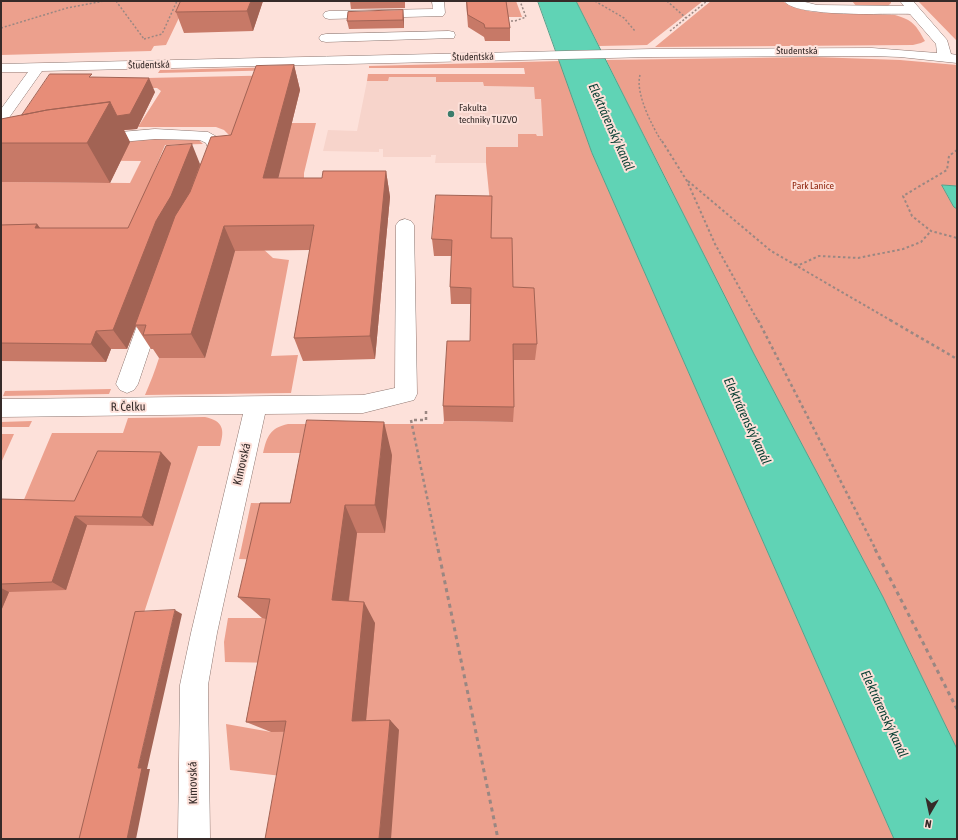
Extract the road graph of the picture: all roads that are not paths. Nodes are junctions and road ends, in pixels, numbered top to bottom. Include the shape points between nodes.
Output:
1 (332, 1) edge
2 (438, 1) edge
3 (790, 1) edge
4 (910, 6) edge
5 (329, 15) junction
6 (449, 35) dead end
7 (326, 38) junction
8 (951, 58) edge
9 (322, 61) junction
10 (38, 67) junction
11 (1, 68) edge
12 (1, 119) edge
13 (80, 142) edge
14 (203, 182) edge
15 (405, 225) dead end
16 (158, 294) edge
17 (126, 384) dead end
18 (256, 405) junction
19 (1, 408) edge
20 (194, 839) edge

1 - 5 street
2 - 5 street via 439,13
3 - 4 street, Študentská via 817,9
4 - 8 street, Študentská
5 - 7 street
6 - 7 street
7 - 9 street
8 - 9 street, Študentská via 872,52 636,53
9 - 10 street, Študentská
10 - 11 street, Študentská
10 - 12 street
13 - 14 street via 119,136 203,135 212,140 216,148
15 - 18 street via 406,394 363,404
16 - 17 street, R. Čelku
18 - 19 street, R. Čelku
18 - 20 street, Kimovská via 194,686

